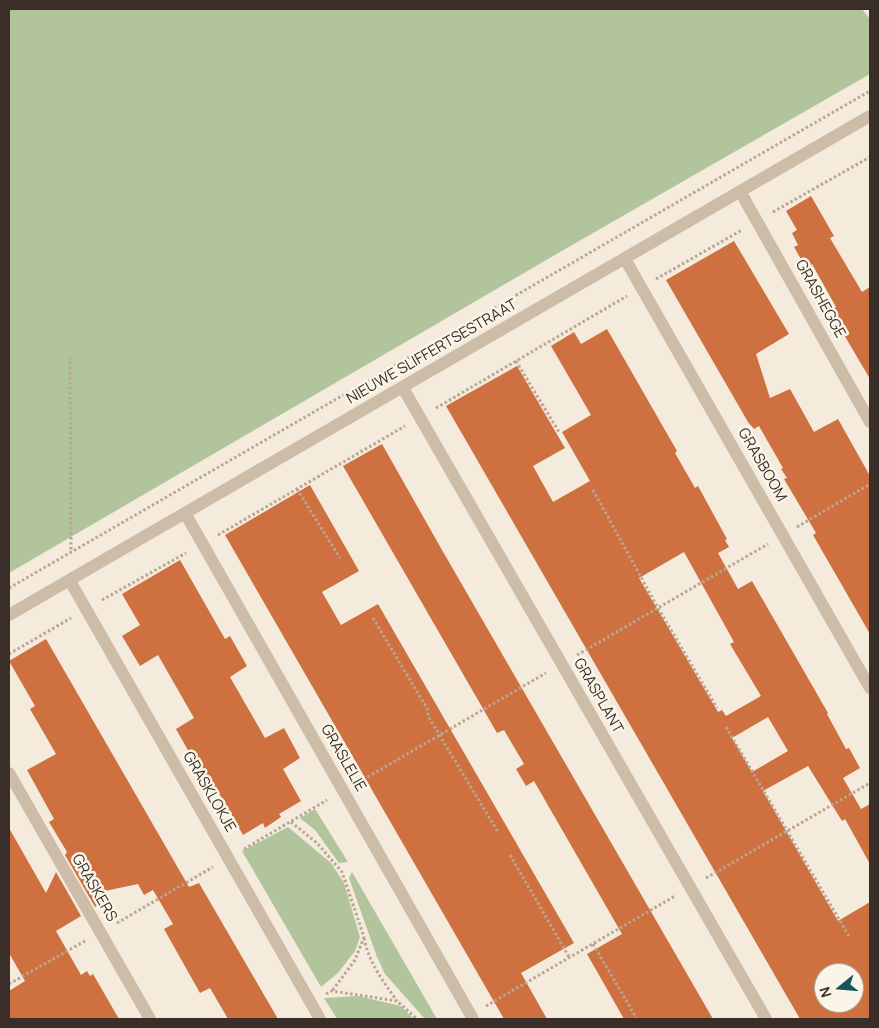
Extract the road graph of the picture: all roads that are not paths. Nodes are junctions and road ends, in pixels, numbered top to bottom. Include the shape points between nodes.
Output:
1 (870, 116) edge
2 (741, 193) junction
3 (625, 259) junction
4 (402, 388) junction
5 (870, 422) edge
6 (185, 513) junction
7 (70, 580) junction
8 (9, 615) edge
9 (870, 688) edge
10 (9, 773) edge
11 (472, 1017) edge
12 (150, 1019) edge
13 (320, 1019) edge
14 (766, 1019) edge

1 - 2 street, NIEUWE SLIFFERTSESTRAAT
2 - 3 street, NIEUWE SLIFFERTSESTRAAT
2 - 5 street, GRASHEGGE
3 - 4 street, NIEUWE SLIFFERTSESTRAAT
3 - 9 street, GRASBOOM
4 - 6 street, NIEUWE SLIFFERTSESTRAAT
4 - 14 street, GRASPLANT
6 - 7 street, NIEUWE SLIFFERTSESTRAAT
6 - 11 street, GRASLELIE
7 - 8 street, NIEUWE SLIFFERTSESTRAAT
7 - 13 street, GRASKLOKJE
10 - 12 street, GRASKERS

